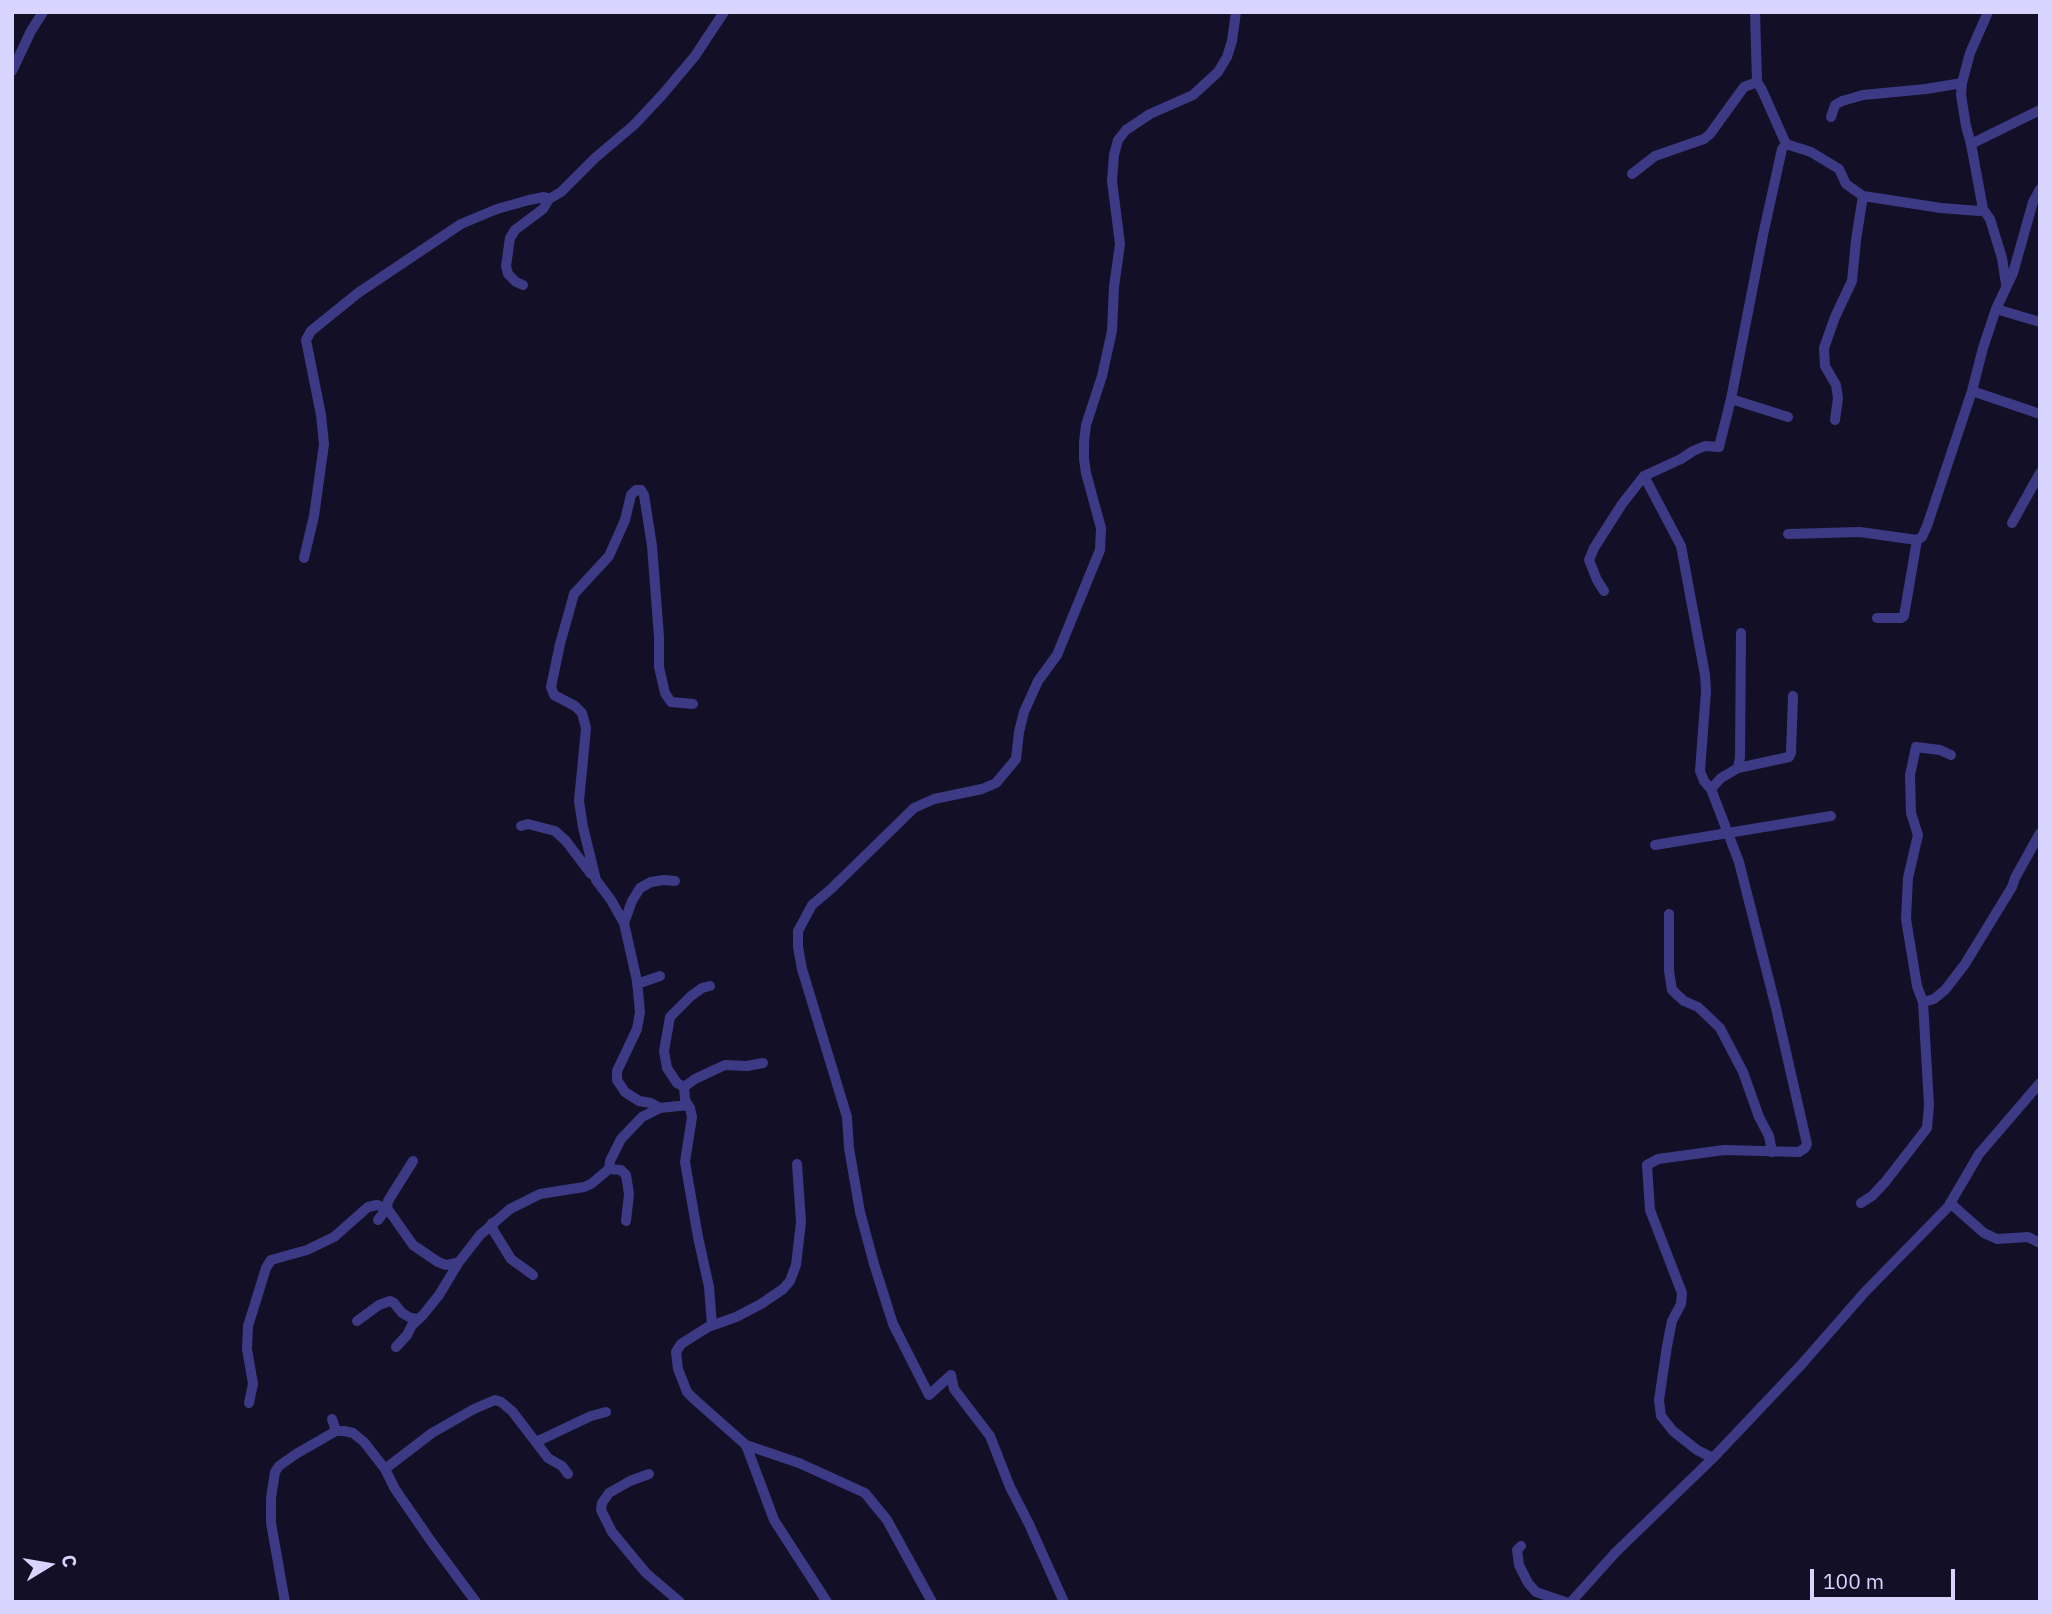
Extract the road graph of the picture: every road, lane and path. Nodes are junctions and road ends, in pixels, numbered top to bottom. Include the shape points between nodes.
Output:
1 (43, 12) edge
2 (724, 12) edge
3 (1236, 12) edge
4 (1755, 12) edge
5 (1989, 12) edge
6 (12, 71) edge
7 (1757, 82) junction
8 (1962, 83) junction
9 (2040, 110) edge
10 (1831, 117) dead end
11 (1786, 144) junction
12 (1971, 144) junction
13 (1632, 174) dead end
14 (2040, 189) edge
15 (1863, 195) junction
16 (550, 199) junction
17 (1983, 209) junction
18 (523, 285) dead end
19 (2006, 285) junction
20 (1996, 309) junction
21 (2040, 322) edge
22 (1972, 391) junction
23 (1731, 399) junction
24 (2040, 414) edge
25 (1788, 416) dead end
26 (1835, 419) dead end
27 (2040, 473) edge
28 (1644, 476) junction
29 (2012, 523) dead end
30 (1787, 534) dead end
31 (1917, 540) junction
32 (304, 558) dead end
33 (1604, 591) dead end
34 (1877, 618) dead end
35 (1741, 633) dead end
36 (1793, 696) dead end
37 (693, 704) dead end
38 (1951, 755) dead end
39 (1738, 768) junction
40 (1711, 789) junction
41 (1831, 816) dead end
42 (521, 826) dead end
43 (1729, 833) junction
44 (2040, 833) edge
45 (1655, 845) dead end
46 (596, 880) junction
47 (675, 881) dead end
48 (1669, 914) dead end
49 (624, 923) junction
50 (660, 976) dead end
51 (637, 984) junction
52 (710, 986) dead end
53 (1923, 1002) junction
54 (763, 1063) dead end
55 (2040, 1083) edge
56 (684, 1087) junction
57 (688, 1105) junction
58 (660, 1108) junction
59 (1772, 1152) junction
60 (413, 1161) dead end
61 (797, 1164) dead end
62 (609, 1169) junction
63 (1861, 1203) dead end
64 (1950, 1203) junction
65 (387, 1208) junction
66 (378, 1220) dead end
67 (626, 1221) dead end
68 (492, 1223) junction
69 (2040, 1243) edge
70 (459, 1262) junction
71 (533, 1275) dead end
72 (419, 1319) junction
73 (356, 1321) dead end
74 (712, 1325) junction
75 (396, 1347) dead end
76 (250, 1404) dead end
77 (607, 1412) dead end
78 (332, 1419) dead end
79 (336, 1431) junction
80 (536, 1442) junction
81 (746, 1445) junction
82 (1713, 1458) junction
83 (385, 1469) junction
84 (568, 1474) dead end
85 (649, 1474) dead end
86 (1521, 1546) dead end
87 (285, 1602) edge
88 (476, 1602) edge
89 (680, 1602) edge
90 (827, 1602) edge
91 (932, 1602) edge
92 (1064, 1602) edge
93 (1565, 1602) edge
94 (1572, 1602) edge

1 - 6 street
2 - 16 street via 663,94
3 - 92 street via 1232,41 1219,72 1193,95 1138,121 1118,140 1112,181 1120,244 1112,331 1084,442 1086,474 1101,528 1100,550 1057,655 1024,712 1016,759 996,783 914,808 812,905 798,931 802,969 847,1117 860,1212 893,1324 929,1395 951,1375 954,1389 990,1436
4 - 7 street
5 - 8 street via 1973,44
7 - 11 street
7 - 13 street via 1744,87 1710,134 1655,156
8 - 10 street via 1863,95 1835,105
8 - 12 street
9 - 12 street
11 - 15 street via 1839,169 1846,184
11 - 23 street via 1763,234
12 - 17 street
14 - 19 street
15 - 17 street via 1941,208
15 - 26 street via 1852,281 1824,348 1825,366 1836,385
16 - 18 street via 510,237 508,274
16 - 32 street via 497,209 461,224 358,293 311,331 306,340 324,444
17 - 19 street via 1990,219
19 - 20 street
20 - 21 street
20 - 22 street
22 - 24 street
22 - 31 street via 1927,526
23 - 25 street
23 - 28 street via 1719,447 1705,446
27 - 29 street
28 - 33 street via 1589,561
28 - 40 street via 1683,554 1705,675 1700,771
30 - 31 street via 1860,532
31 - 34 street via 1904,616
35 - 39 street
36 - 39 street via 1789,757
37 - 46 street via 671,702 664,693 650,536 644,495 636,490 609,556 574,594 551,687 554,695 582,713 586,728 579,801
38 - 53 street via 1916,747 1910,775 1918,835 1908,878 1906,919
39 - 40 street
40 - 43 street
41 - 43 street
42 - 46 street via 555,831
43 - 45 street
43 - 59 street via 1807,1144 1799,1152
44 - 53 street via 1965,964 1944,990
46 - 49 street
47 - 49 street via 651,882 640,888
48 - 59 street via 1672,990 1698,1007 1725,1036
49 - 51 street
50 - 51 street
51 - 58 street via 637,1029 617,1080 625,1092
52 - 56 street via 691,996 670,1017 664,1051 667,1068
53 - 63 street via 1927,1128 1886,1181
54 - 56 street via 726,1065
55 - 64 street via 1979,1154
56 - 57 street
57 - 58 street
57 - 74 street via 692,1117 685,1162
58 - 62 street via 642,1117 621,1139
59 - 82 street via 1724,1150 1658,1159 1647,1166 1650,1210 1682,1293 1667,1346 1661,1416 1673,1431
60 - 65 street
61 - 74 street via 801,1222 794,1272 783,1289 761,1304
62 - 67 street via 626,1175
62 - 68 street via 584,1187 540,1194
64 - 69 street via 1984,1234 1997,1239 2028,1237
64 - 82 street
65 - 66 street
65 - 70 street via 413,1245 446,1265
65 - 76 street via 368,1207 334,1237 271,1260 248,1326 253,1384
68 - 70 street
68 - 71 street via 511,1259
70 - 72 street
72 - 73 street via 402,1313 390,1301
72 - 75 street
74 - 81 street via 681,1344 676,1352 678,1369 687,1392
77 - 80 street
78 - 79 street
79 - 83 street via 359,1436
79 - 87 street via 275,1472 271,1523
80 - 83 street via 512,1411 495,1400 432,1433
80 - 84 street
81 - 90 street via 774,1520
81 - 91 street via 865,1493 887,1520
82 - 94 street via 1615,1553
83 - 88 street
85 - 89 street via 609,1493 601,1510 612,1532 646,1573
86 - 93 street via 1517,1550 1519,1565 1528,1583 1536,1592

